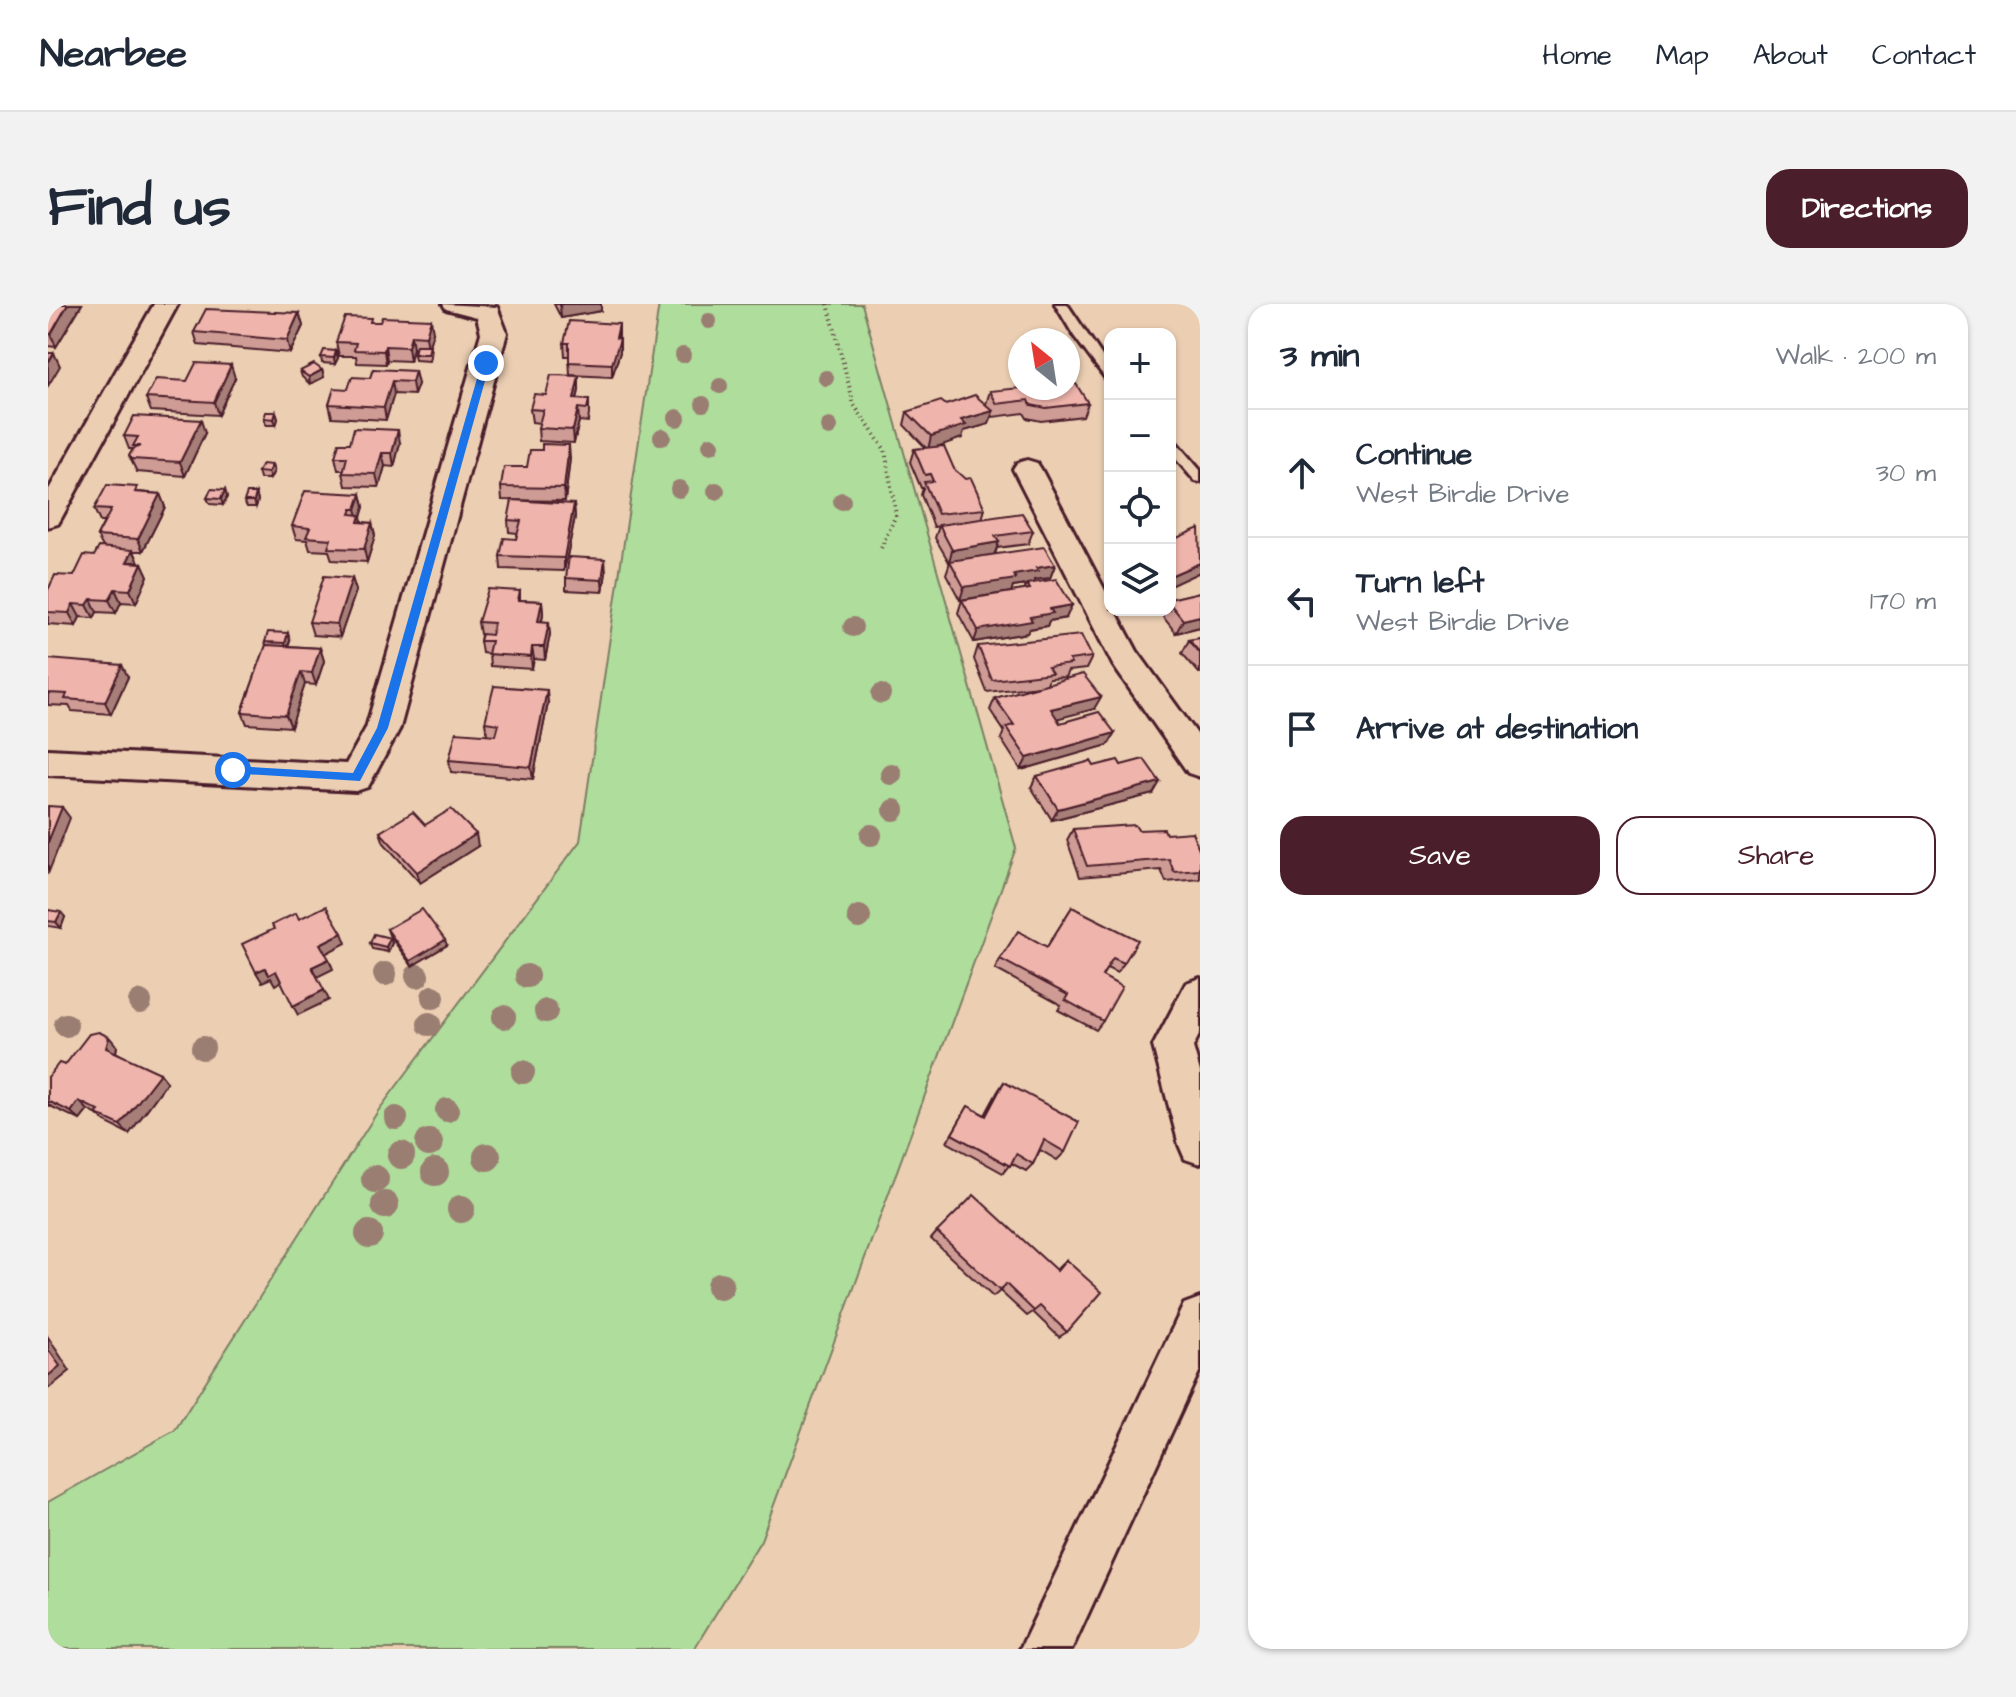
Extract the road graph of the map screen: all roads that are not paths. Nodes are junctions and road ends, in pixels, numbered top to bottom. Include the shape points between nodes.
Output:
1 (166, 304) edge
2 (455, 304) edge
3 (1061, 304) edge
4 (1104, 368) edge
5 (1176, 451) edge
6 (1027, 469) dead end
7 (1200, 478) edge
8 (48, 517) edge
9 (48, 762) edge
10 (1200, 764) edge
11 (1200, 995) edge
12 (1200, 1145) edge
13 (1200, 1320) edge
14 (1046, 1649) edge

1 - 8 street
2 - 9 street via 488,312 494,333 383,728 356,778
3 - 4 lane
5 - 7 lane
6 - 10 street via 1124,657
11 - 12 street via 1173,1046
13 - 14 street

